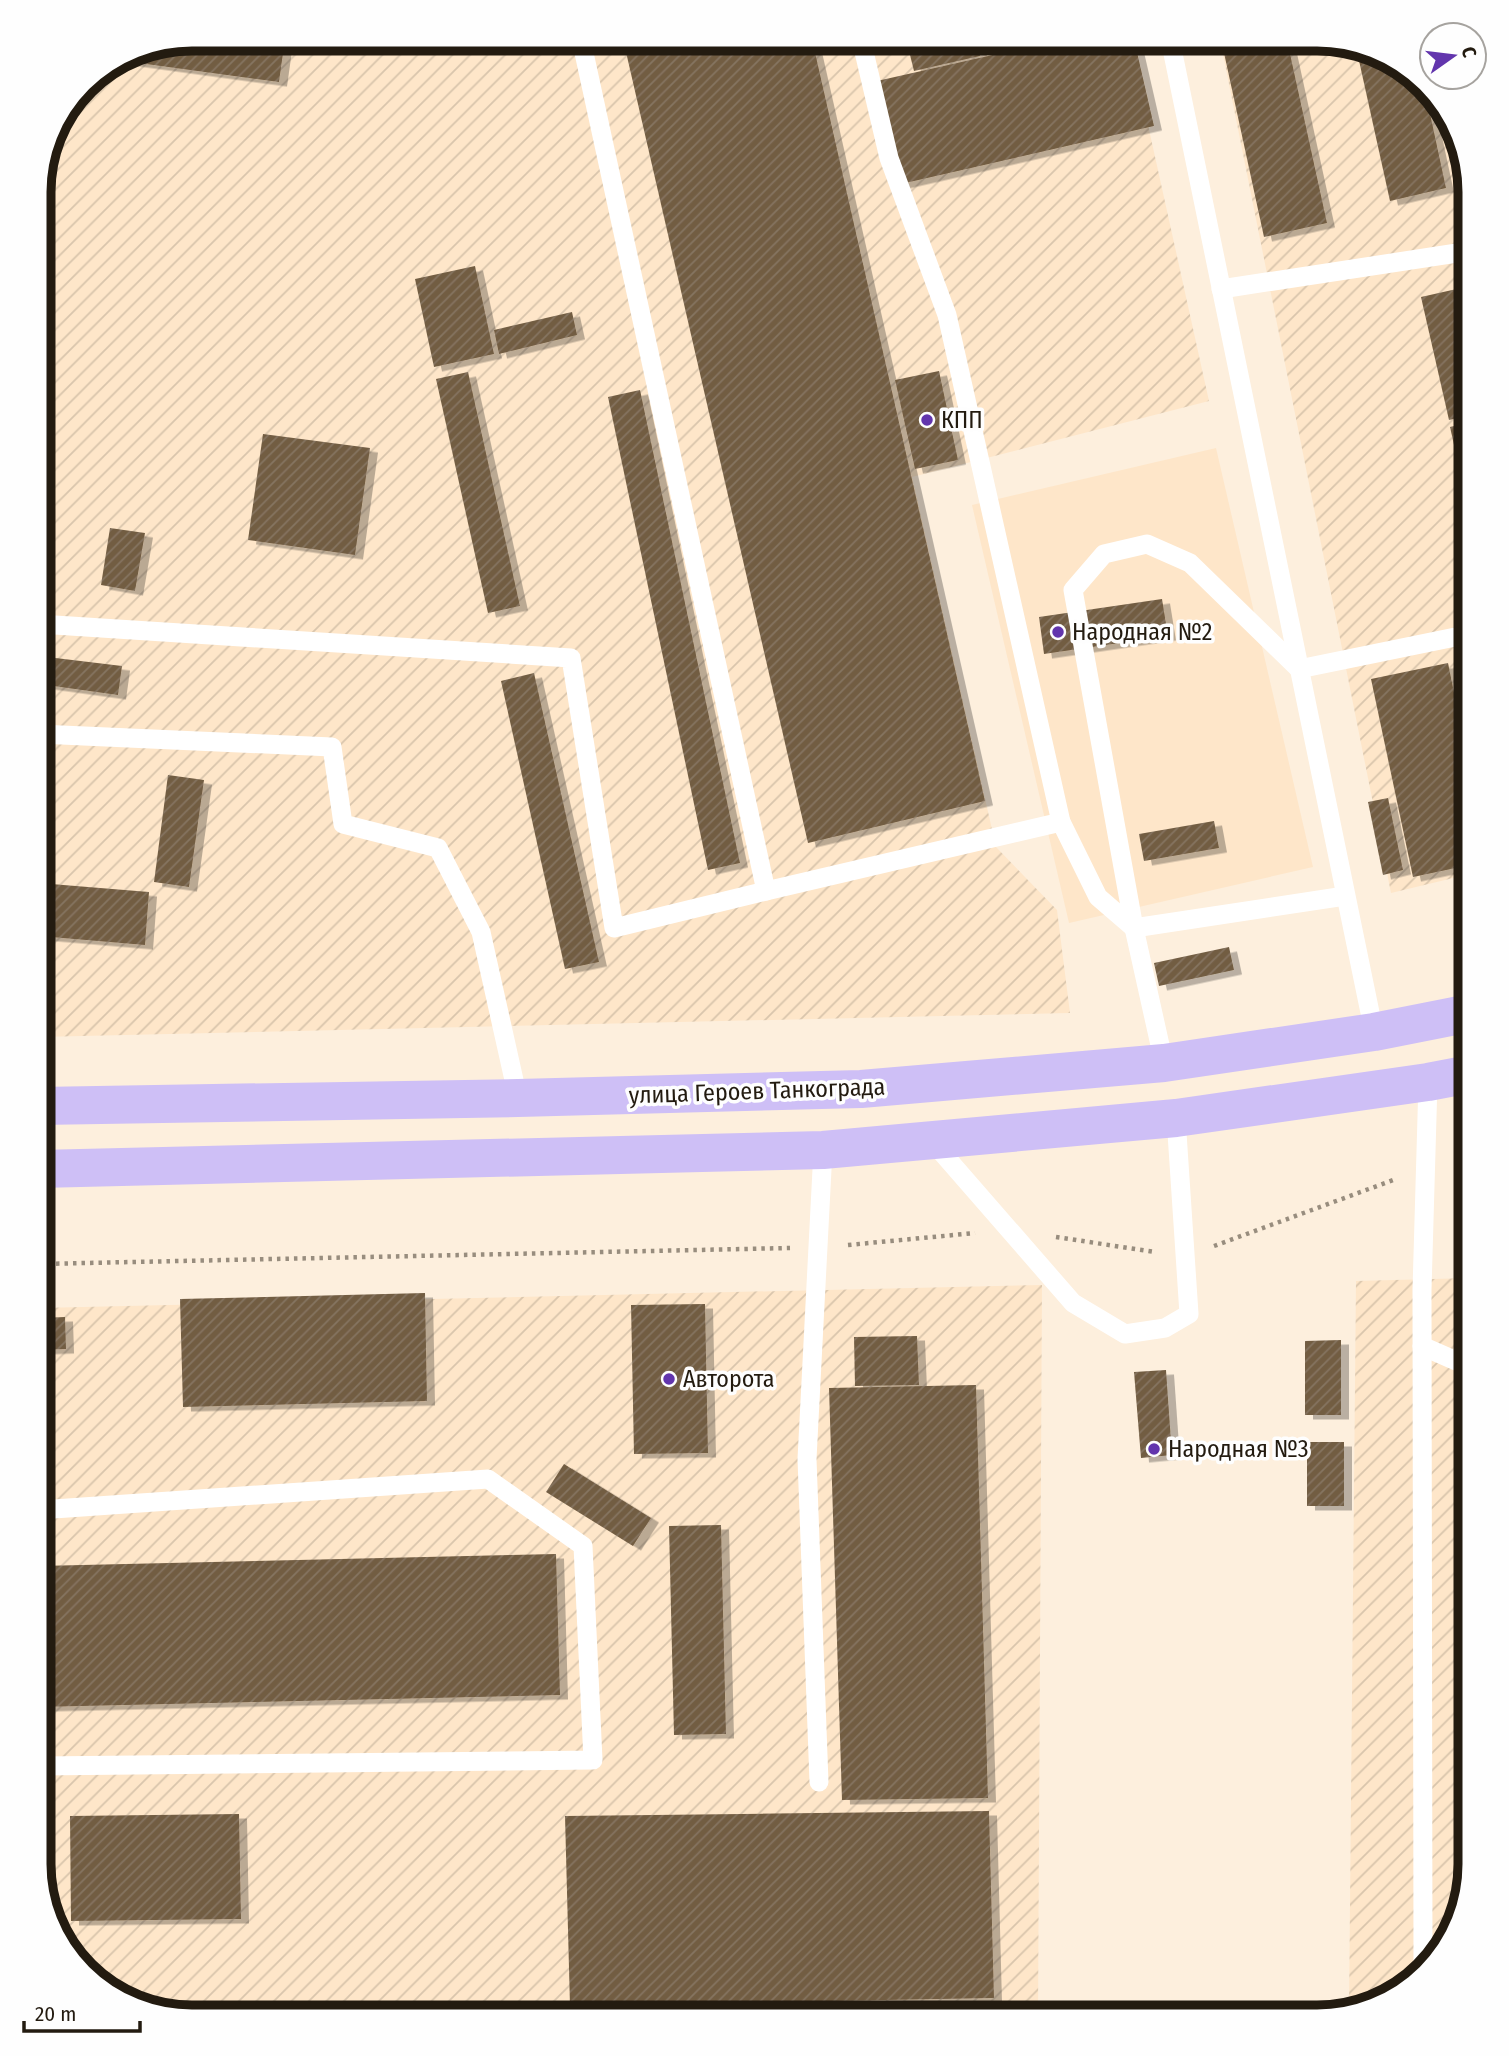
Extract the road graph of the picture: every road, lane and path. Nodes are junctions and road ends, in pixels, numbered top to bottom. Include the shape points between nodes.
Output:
1 (585, 51) edge
2 (864, 51) edge
3 (1172, 51) edge
4 (1458, 253) edge
5 (1221, 289) junction
6 (51, 625) edge
7 (1458, 637) edge
8 (1299, 669) junction
9 (51, 735) edge
10 (1061, 822) junction
11 (766, 891) junction
12 (1345, 896) junction
13 (1134, 928) junction
14 (1458, 1016) edge
15 (1374, 1032) junction
16 (1164, 1063) junction
17 (1458, 1076) edge
18 (1428, 1082) junction
19 (518, 1098) junction
20 (51, 1106) edge
21 (1176, 1118) junction
22 (930, 1140) junction
23 (822, 1150) junction
24 (1458, 1161) edge
25 (51, 1169) edge
26 (1425, 1169) junction
27 (1010, 1230) junction
28 (818, 1247) junction
29 (1185, 1257) junction
30 (51, 1264) edge
31 (1422, 1346) junction
32 (1458, 1361) edge
33 (51, 1509) edge
34 (51, 1766) edge
35 (819, 1782) dead end
36 (1423, 1957) edge

1 - 11 lane
2 - 10 lane via 889,158 947,315
3 - 5 lane
4 - 5 lane
5 - 8 lane
6 - 11 lane via 571,658 614,928
7 - 8 lane
8 - 12 lane
8 - 13 lane via 1190,563 1147,544 1104,554 1073,590
9 - 19 lane via 331,747 343,824 438,848 481,932
10 - 11 lane
10 - 13 lane via 1098,897
12 - 13 lane
12 - 15 lane
13 - 16 lane
14 - 15 main road, улица Героев Танкограда
15 - 16 main road, улица Героев Танкограда
16 - 19 main road, улица Героев Танкограда via 861,1089
17 - 18 main road
18 - 21 main road
18 - 26 lane
19 - 20 main road, улица Героев Танкограда
21 - 22 main road
21 - 29 lane
22 - 23 main road
22 - 27 lane
23 - 25 main road
23 - 28 lane
24 - 26 path
26 - 29 path
26 - 31 lane
27 - 28 path
27 - 29 path
27 - 29 lane via 1073,1303 1125,1334 1165,1328 1189,1314
28 - 30 path
28 - 35 lane via 807,1460
31 - 32 lane
31 - 36 lane
33 - 34 lane via 488,1479 583,1546 593,1760

